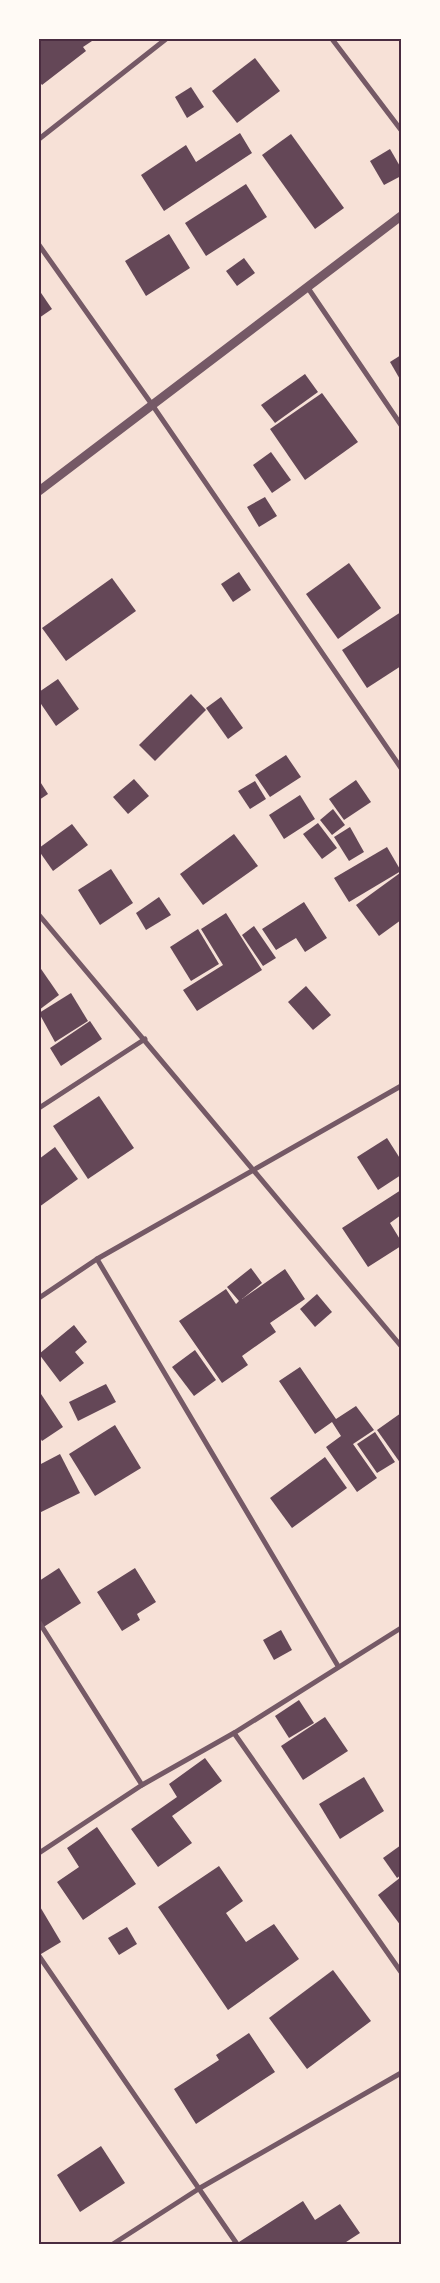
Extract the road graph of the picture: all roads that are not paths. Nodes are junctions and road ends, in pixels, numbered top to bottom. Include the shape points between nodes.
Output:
1 (166, 39) edge
2 (332, 39) edge
3 (401, 130) edge
4 (39, 139) edge
5 (401, 216) edge
6 (39, 245) edge
7 (308, 288) junction
8 (153, 406) junction
9 (401, 425) edge
10 (39, 491) edge
11 (401, 768) edge
12 (39, 915) edge
13 (145, 1039) junction
14 (401, 1086) edge
15 (39, 1108) edge
16 (253, 1171) junction
17 (97, 1260) junction
18 (39, 1298) edge
19 (401, 1346) edge
20 (39, 1622) edge
21 (401, 1628) edge
22 (338, 1666) junction
23 (234, 1733) junction
24 (142, 1784) junction
25 (39, 1853) edge
26 (39, 1956) edge
27 (401, 1972) edge
28 (401, 2073) edge
29 (200, 2188) junction
30 (114, 2244) edge
31 (237, 2244) edge

1 - 4 street
2 - 3 street
5 - 7 street
6 - 8 street
7 - 8 street
7 - 9 street
8 - 10 street
8 - 11 street
12 - 13 street
13 - 15 street
13 - 16 street
14 - 16 street
16 - 17 street
16 - 19 street
17 - 18 street
17 - 22 street
20 - 24 street
21 - 22 street
22 - 23 street
23 - 24 street
23 - 27 street
24 - 25 street
26 - 29 street
28 - 29 street
29 - 30 street
29 - 31 street

